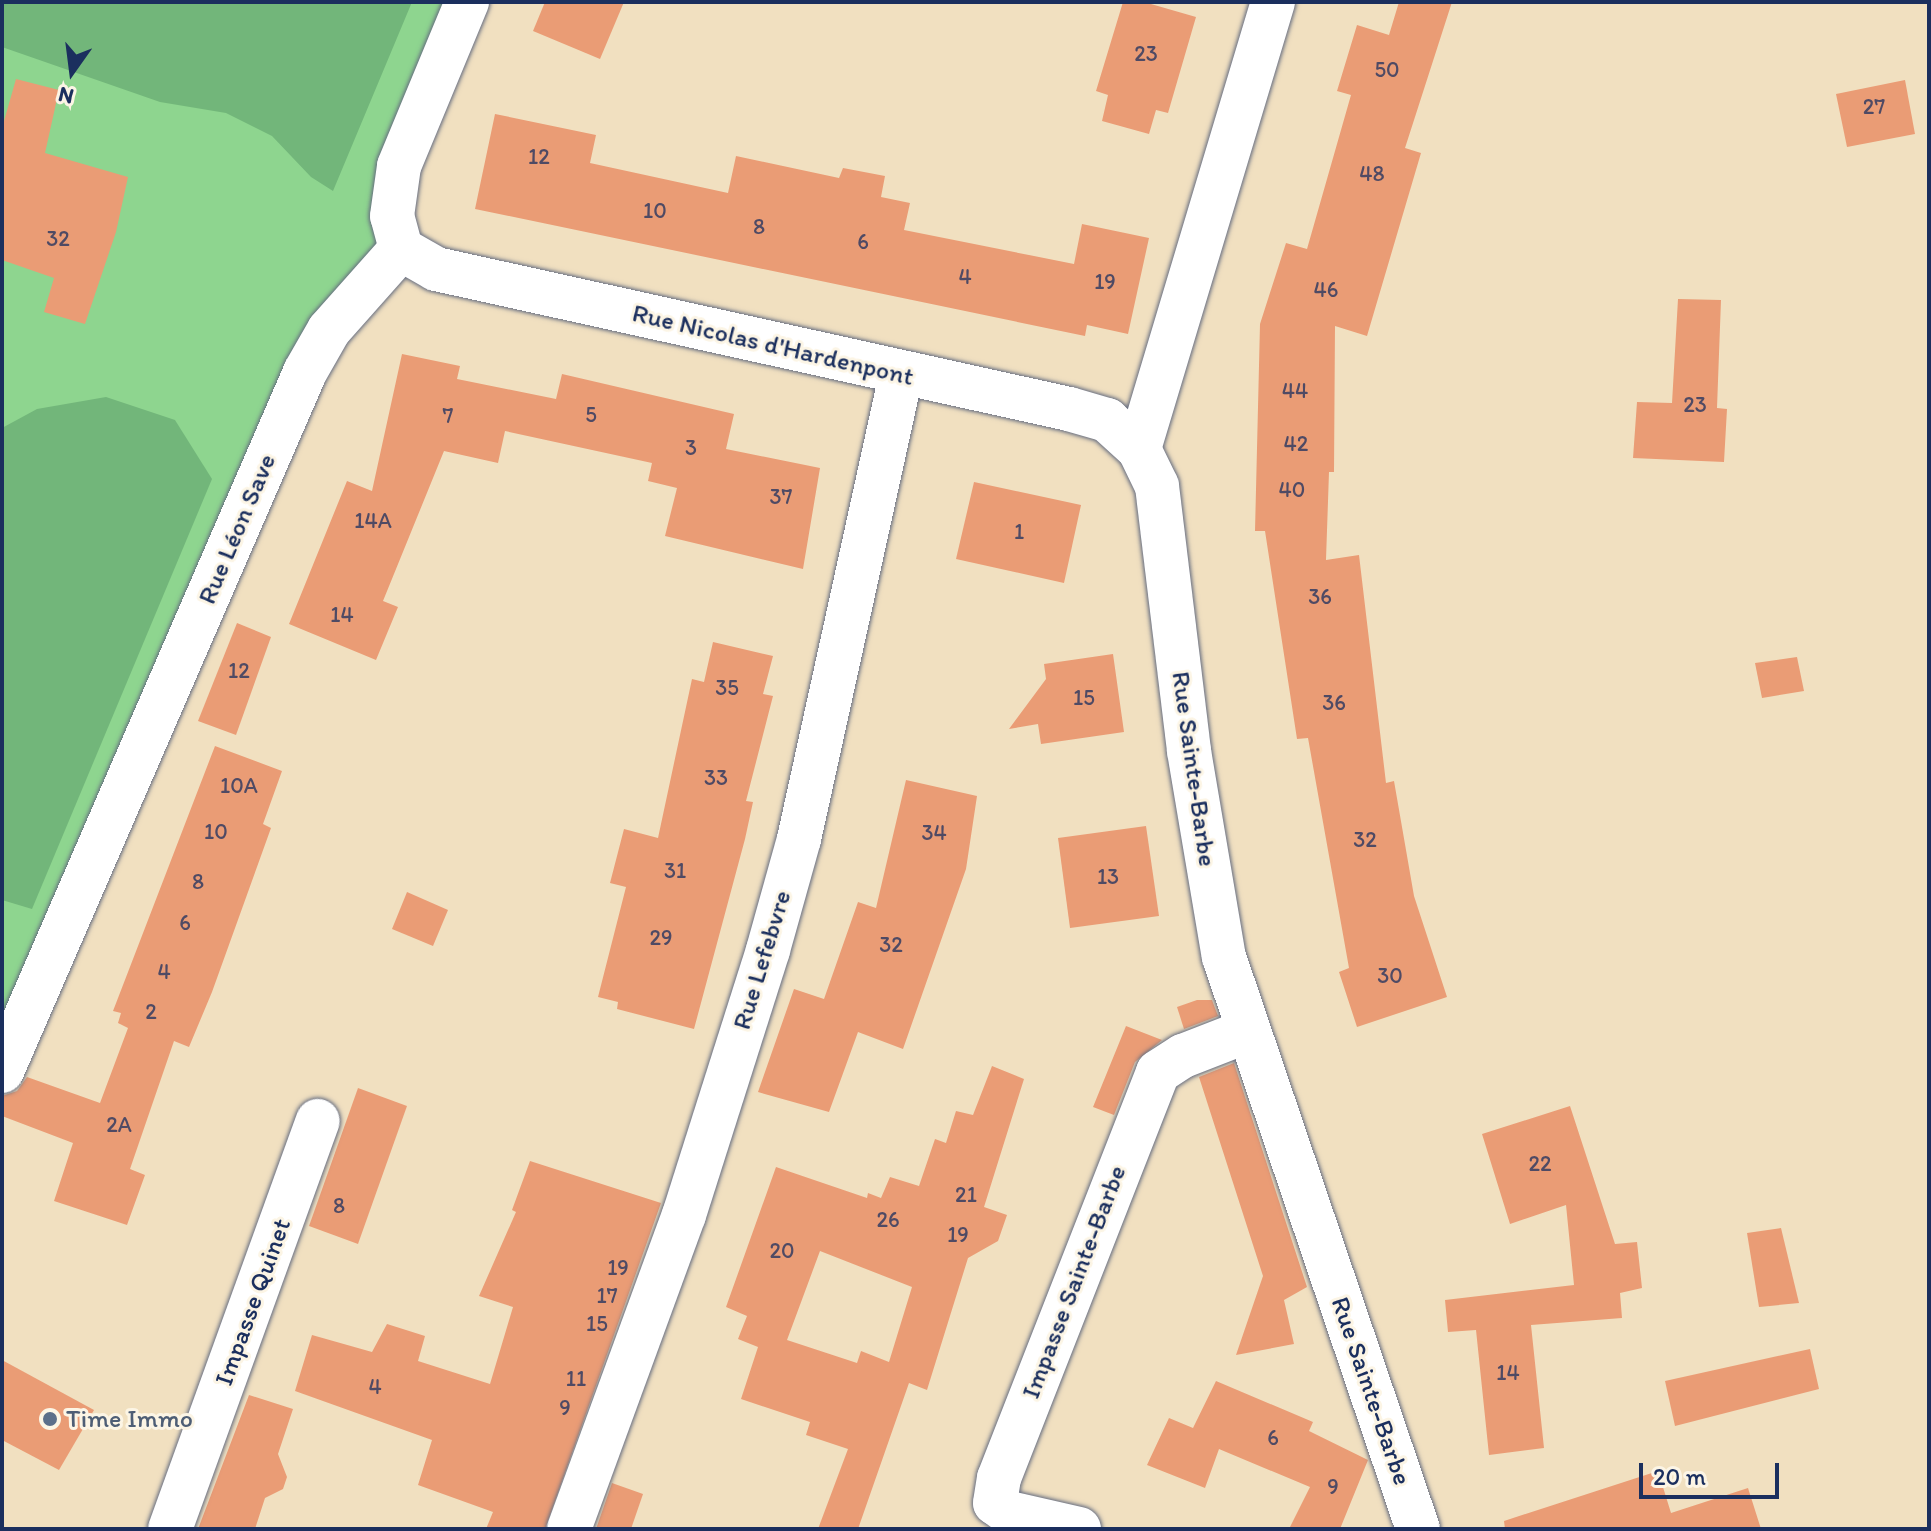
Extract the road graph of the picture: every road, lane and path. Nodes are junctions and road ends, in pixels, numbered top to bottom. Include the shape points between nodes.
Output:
1 (467, 2) edge
2 (1273, 2) edge
3 (401, 249) junction
4 (901, 375) junction
5 (1139, 449) junction
6 (1247, 1031) junction
7 (2, 1071) edge
8 (318, 1121) dead end
9 (170, 1529) edge
10 (569, 1529) edge
11 (1079, 1529) edge
12 (1418, 1529) edge

1 - 3 street via 399,166 392,216
2 - 5 street
3 - 4 street, Rue Nicolas d'Hardenpont via 436,269
3 - 7 street, Rue Léon Save via 329,330 305,372
4 - 5 street, Rue Nicolas d'Hardenpont via 1107,420
4 - 10 street, Rue Lefebvre via 799,839 768,950 684,1215
5 - 6 street, Rue Sainte-Barbe via 1157,486 1202,841 1224,957
6 - 11 street, Impasse Sainte-Barbe via 1183,1056 1158,1072 999,1478 995,1503 1009,1513
6 - 12 street, Rue Sainte-Barbe
8 - 9 street, Impasse Quinet

